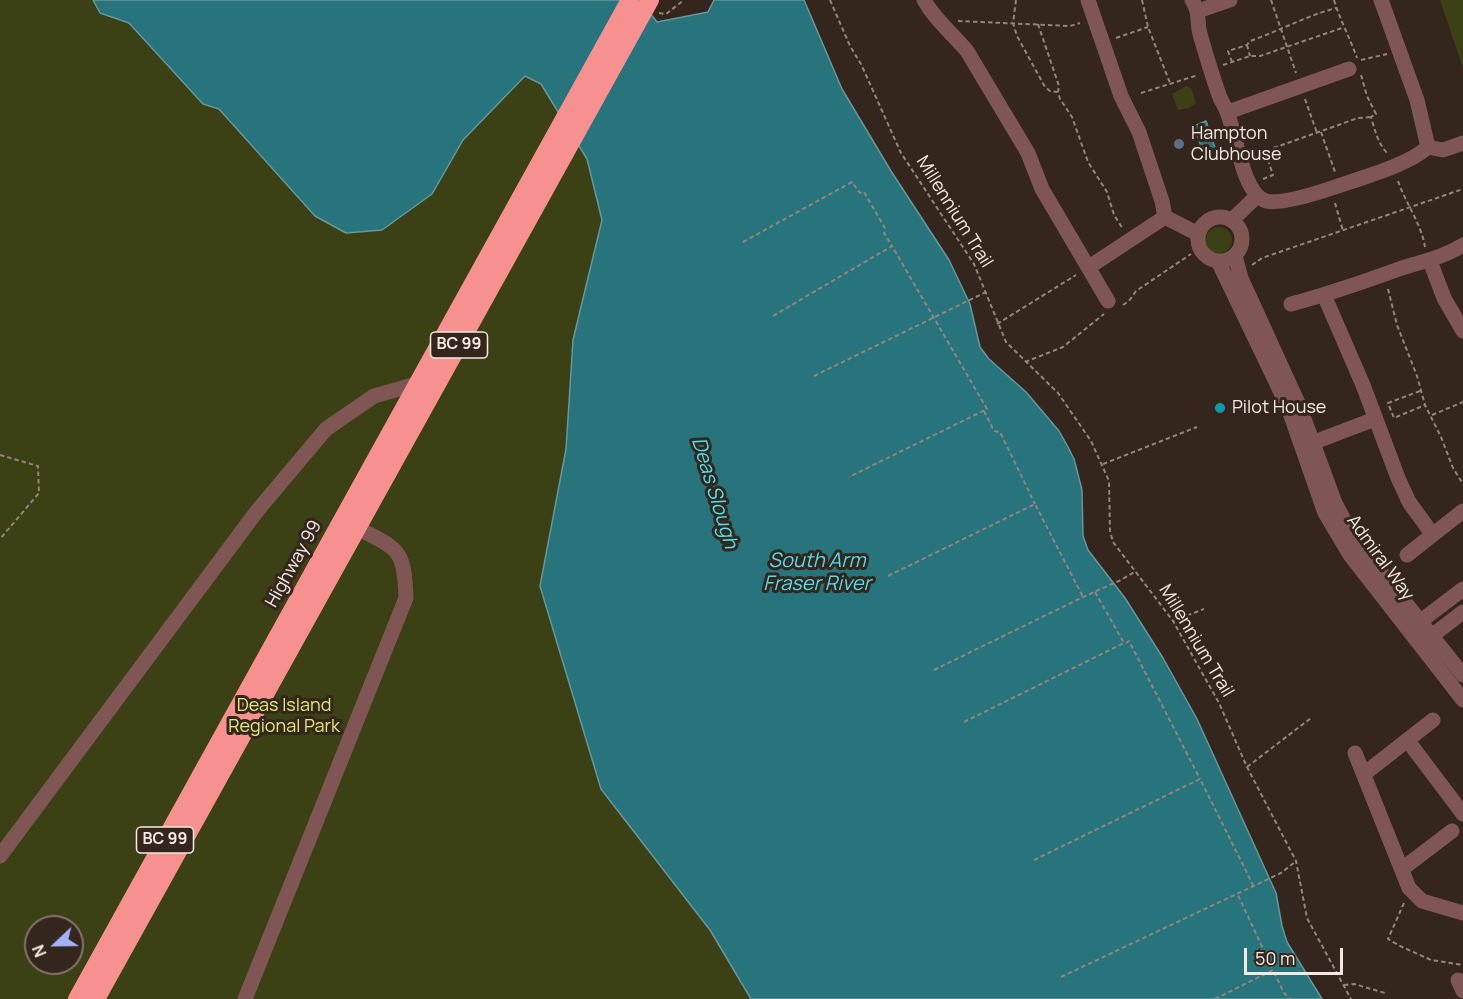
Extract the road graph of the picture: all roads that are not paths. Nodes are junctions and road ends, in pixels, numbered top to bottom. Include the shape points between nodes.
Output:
1 (630, 0) edge
2 (924, 0) edge
3 (1088, 0) edge
4 (1230, 0) edge
5 (1381, 0) edge
6 (1195, 5) edge
7 (654, 6) edge
8 (1354, 69) road end
9 (1228, 112) junction
10 (1463, 143) edge
11 (1428, 147) junction
12 (1253, 190) junction
13 (1165, 217) junction
14 (1232, 220) junction
15 (1198, 234) junction
16 (1463, 245) edge
17 (1234, 256) junction
18 (1218, 261) junction
19 (1430, 261) junction
20 (1089, 267) junction
21 (1324, 295) junction
22 (1108, 301) dead end
23 (1291, 304) dead end
24 (1463, 331) edge
25 (420, 383) junction
26 (1375, 419) junction
27 (1307, 445) junction
28 (1463, 511) edge
29 (357, 528) junction
30 (1433, 535) junction
31 (1407, 555) dead end
32 (1463, 589) edge
33 (1463, 612) edge
34 (1415, 626) junction
35 (1432, 635) junction
36 (1420, 645) junction
37 (1463, 675) edge
38 (1463, 700) edge
39 (1433, 720) dead end
40 (1408, 741) junction
41 (1355, 753) dead end
42 (1364, 774) junction
43 (1463, 814) edge
44 (1452, 831) dead end
45 (0, 856) edge
46 (1402, 869) junction
47 (1463, 913) edge
48 (77, 999) edge
49 (96, 999) edge
50 (245, 999) edge

1 - 25 highway, Highway 99 / BC 99
2 - 20 street via 941,26 967,51
3 - 13 street via 1121,96 1139,132
4 - 6 street
5 - 11 street via 1420,110
6 - 9 street via 1210,70
7 - 29 highway, Highway 99 / BC 99 via 561,162
8 - 9 street
9 - 12 street
10 - 11 street via 1443,150
11 - 12 street via 1409,161 1335,187 1275,202 1266,201
12 - 14 street
13 - 15 street
13 - 20 street
14 - 15 street via 1211,218
14 - 17 street via 1242,237
15 - 18 street via 1204,255
16 - 19 street
17 - 18 street
17 - 27 street, Admiral Way via 1299,405
18 - 27 street, Admiral Way
19 - 21 street
19 - 24 street via 1444,298
20 - 22 street
21 - 23 street
21 - 26 street
25 - 45 street via 374,396 326,429 257,511
25 - 48 highway, Highway 99 / BC 99
26 - 27 street
26 - 30 street via 1409,502
27 - 34 street, Admiral Way via 1313,484 1340,527 1361,547
28 - 30 street
29 - 49 highway, Highway 99 / BC 99
29 - 50 street via 395,549 405,568 406,598
30 - 31 street
32 - 34 street
33 - 35 street
34 - 35 street, Admiral Way
34 - 36 street, Admiral Way
35 - 36 street
35 - 37 street, Admiral Way
36 - 38 street, Admiral Way
39 - 40 street
40 - 42 street
40 - 43 street
41 - 42 street
42 - 46 street
44 - 46 street
46 - 47 street via 1408,888 1422,901

